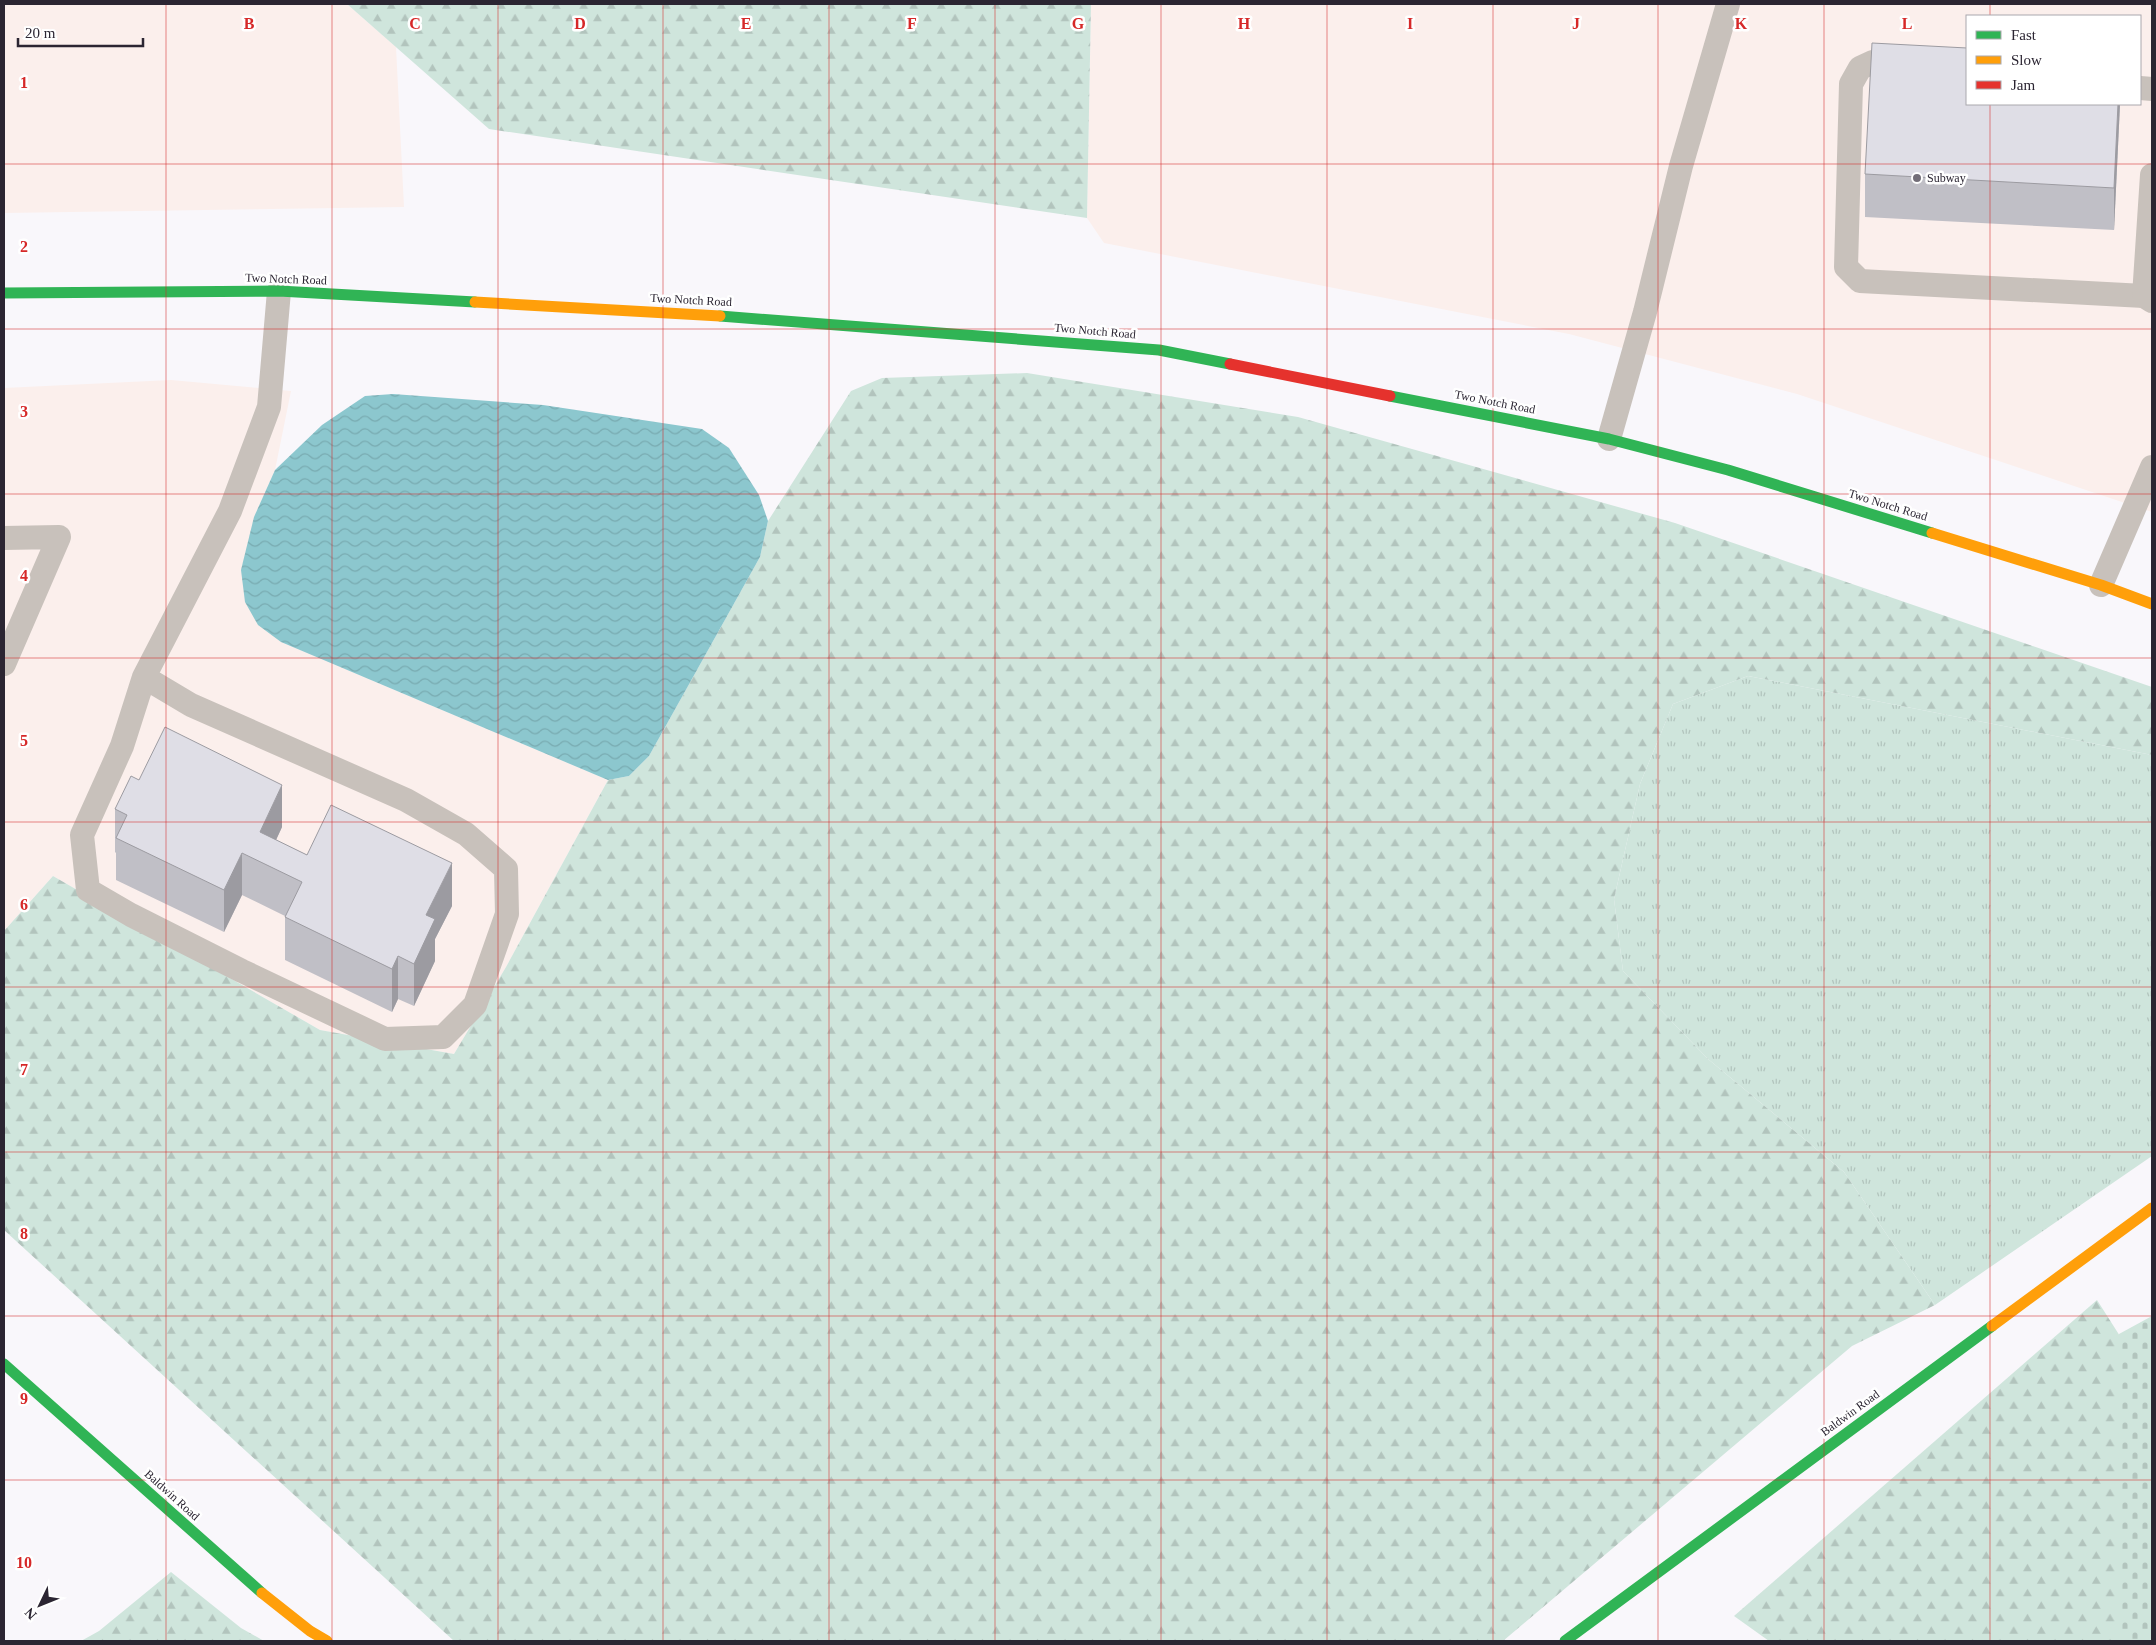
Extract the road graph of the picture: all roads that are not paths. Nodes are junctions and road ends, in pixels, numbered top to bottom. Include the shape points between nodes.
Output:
1 (1728, 4) edge
2 (1966, 71) edge
3 (2152, 175) edge
4 (279, 291) junction
5 (4, 293) edge
6 (2148, 299) edge
7 (1609, 439) junction
8 (2152, 467) edge
9 (4, 538) edge
10 (2101, 585) junction
11 (2152, 604) edge
12 (4, 664) edge
13 (144, 677) junction
14 (2152, 1208) edge
15 (4, 1364) edge
16 (327, 1641) edge
17 (1565, 1641) edge

1 - 7 lane via 1681,166
2 - 6 lane via 1873,62 1860,68 1850,84 1846,267 1860,281
3 - 6 lane
4 - 5 main road, Two Notch Road
4 - 7 main road, Two Notch Road via 752,318 1159,350
4 - 13 lane via 268,407 230,511
7 - 10 main road, Two Notch Road via 1737,473
8 - 10 lane
9 - 12 lane via 59,537
10 - 11 main road, Two Notch Road
13 - 13 lane via 191,705 406,800 466,834 506,869 507,914 475,1005 442,1037 385,1039 131,915 88,890 82,835 122,746
14 - 17 main road, Baldwin Road
15 - 16 main road, Baldwin Road via 249,1582

